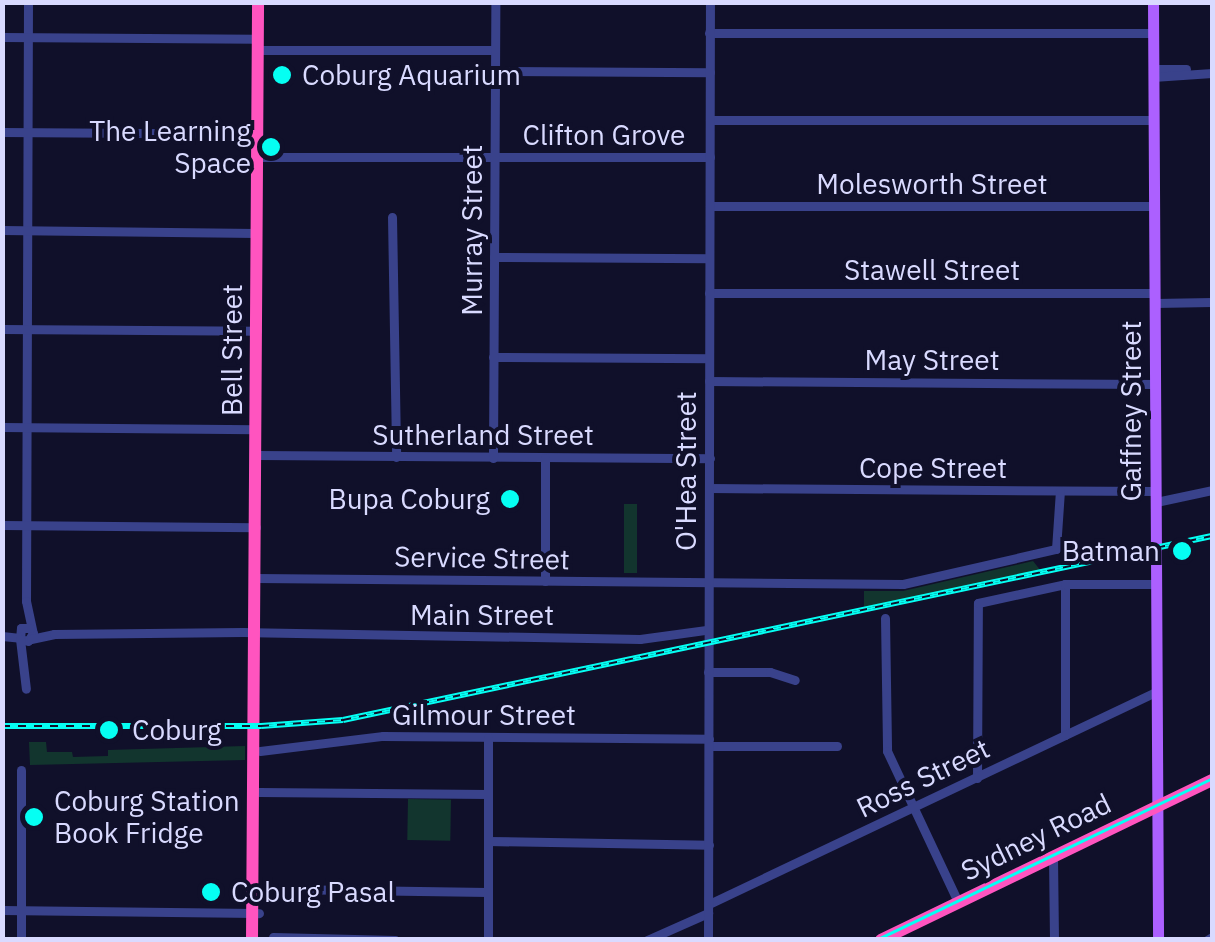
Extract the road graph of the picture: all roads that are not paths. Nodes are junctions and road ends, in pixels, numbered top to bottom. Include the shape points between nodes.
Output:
1 (28, 2) edge
2 (258, 2) edge
3 (495, 2) edge
4 (710, 2) edge
5 (1153, 2) edge
6 (710, 34) junction
7 (1154, 34) junction
8 (2, 37) edge
9 (28, 37) junction
10 (258, 45) junction
11 (495, 50) junction
12 (495, 71) junction
13 (1212, 71) edge
14 (710, 72) junction
15 (1153, 73) junction
16 (710, 120) junction
17 (1154, 120) junction
18 (2, 132) edge
19 (28, 132) junction
20 (258, 134) junction
21 (258, 157) junction
22 (494, 157) junction
23 (710, 157) junction
24 (710, 206) junction
25 (1154, 206) junction
26 (392, 217) dead end
27 (2, 230) edge
28 (27, 230) junction
29 (258, 232) junction
30 (494, 257) junction
31 (709, 258) junction
32 (709, 293) junction
33 (1155, 298) junction
34 (1212, 302) edge
35 (2, 329) edge
36 (27, 329) junction
37 (257, 331) junction
38 (494, 358) junction
39 (709, 358) junction
40 (709, 381) junction
41 (1156, 384) junction
42 (2, 427) edge
43 (26, 427) junction
44 (256, 428) junction
45 (257, 456) junction
46 (396, 457) junction
47 (493, 458) junction
48 (545, 458) junction
49 (710, 458) junction
50 (709, 488) junction
51 (1060, 490) junction
52 (1212, 490) edge
53 (1156, 497) junction
54 (2, 525) edge
55 (26, 525) junction
56 (256, 527) junction
57 (256, 578) junction
58 (545, 581) junction
59 (708, 583) junction
60 (1065, 584) junction
61 (1156, 584) junction
62 (885, 618) dead end
63 (706, 630) junction
64 (25, 634) junction
65 (256, 634) junction
66 (2, 635) edge
67 (708, 672) junction
68 (794, 680) dead end
69 (26, 690) dead end
70 (1157, 691) junction
71 (256, 698) junction
72 (1065, 735) junction
73 (488, 738) junction
74 (709, 742) junction
75 (837, 746) dead end
76 (260, 750) junction
77 (21, 770) dead end
78 (977, 778) junction
79 (1212, 780) edge
80 (260, 792) junction
81 (488, 794) junction
82 (1158, 806) junction
83 (913, 807) junction
84 (488, 841) junction
85 (708, 845) junction
86 (1053, 856) junction
87 (282, 889) dead end
88 (488, 892) junction
89 (958, 902) junction
90 (708, 909) junction
91 (2, 910) edge
92 (22, 910) junction
93 (255, 913) junction
94 (261, 939) edge
95 (21, 940) edge
96 (395, 940) edge
97 (488, 940) edge
98 (647, 940) edge
99 (708, 940) edge
100 (881, 940) edge
101 (1054, 940) edge
102 (1158, 940) edge

1 - 9 street
2 - 10 highway, Bell Street
3 - 11 street, Murray Street
4 - 6 street, O'Hea Street
5 - 7 main road, Gaffney Street
6 - 7 street
6 - 14 street, O'Hea Street
7 - 15 main road, Gaffney Street
8 - 9 street
9 - 10 street
9 - 19 street
10 - 11 street
10 - 20 highway, Bell Street
11 - 12 street, Murray Street
12 - 14 street
12 - 22 street, Murray Street
13 - 15 street
14 - 16 street, O'Hea Street
15 - 17 main road, Gaffney Street
16 - 17 street
16 - 23 street, O'Hea Street
17 - 25 main road, Gaffney Street
18 - 19 street
19 - 20 street
19 - 28 street
20 - 21 highway, Bell Street
21 - 22 street, Clifton Grove
21 - 29 highway, Bell Street
22 - 23 street, Clifton Grove
22 - 30 street, Murray Street
23 - 24 street, O'Hea Street
24 - 25 street, Molesworth Street
24 - 31 street, O'Hea Street
25 - 33 main road, Gaffney Street
26 - 46 street
27 - 28 street
28 - 29 street
28 - 36 street
29 - 37 highway, Bell Street
30 - 31 street
30 - 38 street, Murray Street
31 - 32 street, O'Hea Street
32 - 33 street, Stawell Street
32 - 39 street, O'Hea Street
33 - 34 street, Stawell Street
33 - 41 main road, Gaffney Street
35 - 36 street
36 - 37 street
36 - 43 street
37 - 44 highway, Bell Street
38 - 39 street
38 - 47 street, Murray Street
39 - 40 street, O'Hea Street
40 - 41 street, May Street
40 - 49 street, O'Hea Street
41 - 53 main road, Gaffney Street
42 - 43 street
43 - 44 street
43 - 55 street
44 - 45 highway, Bell Street
45 - 46 street, Sutherland Street
45 - 56 highway, Bell Street
46 - 47 street, Sutherland Street
47 - 48 street, Sutherland Street
48 - 49 street, Sutherland Street
48 - 58 street
49 - 50 street, O'Hea Street
50 - 51 street, Cope Street
50 - 59 street, O'Hea Street
51 - 53 street, Cope Street
51 - 59 street, Service Street via 1059,544 1052,550 903,584
52 - 53 street, Cope Street
53 - 61 main road, Gaffney Street
54 - 55 street
55 - 56 street
55 - 64 street
56 - 57 highway, Bell Street
57 - 58 street, Service Street
57 - 65 highway, Bell Street
58 - 59 street, Service Street
59 - 63 street, O'Hea Street
60 - 61 street
60 - 72 street
60 - 78 street via 978,603
61 - 70 main road, Gaffney Street
62 - 83 street via 886,746
63 - 65 street, Main Street via 617,639
63 - 67 street, O'Hea Street
64 - 65 street, Main Street
64 - 66 street, Main Street
64 - 69 street
65 - 71 highway, Bell Street
67 - 68 street via 770,672
67 - 74 street, O'Hea Street
70 - 72 street, Ross Street
70 - 82 main road, Gaffney Street
71 - 76 highway, Bell Street
71 - 93 highway, Bell Street
72 - 78 street, Ross Street
73 - 74 street, Gilmour Street
73 - 76 street, Gilmour Street via 383,736
73 - 81 street
74 - 75 street, Gilmour Street
74 - 85 street, O'Hea Street
76 - 80 highway, Bell Street
77 - 92 street
78 - 83 street, Ross Street
79 - 82 highway, Sydney Road
80 - 81 street
80 - 93 highway, Bell Street
81 - 84 street
82 - 86 highway, Sydney Road
82 - 102 main road, Gaffney Street
83 - 89 street
83 - 90 street, Ross Street
84 - 85 street
84 - 88 street
85 - 90 street, O'Hea Street
86 - 89 highway, Sydney Road
86 - 101 street
87 - 88 street
88 - 97 street
89 - 100 highway, Sydney Road
90 - 98 street, Ross Street
90 - 99 street, O'Hea Street
91 - 92 street
92 - 93 street
92 - 95 street
93 - 94 highway, Bell Street
94 - 96 street

